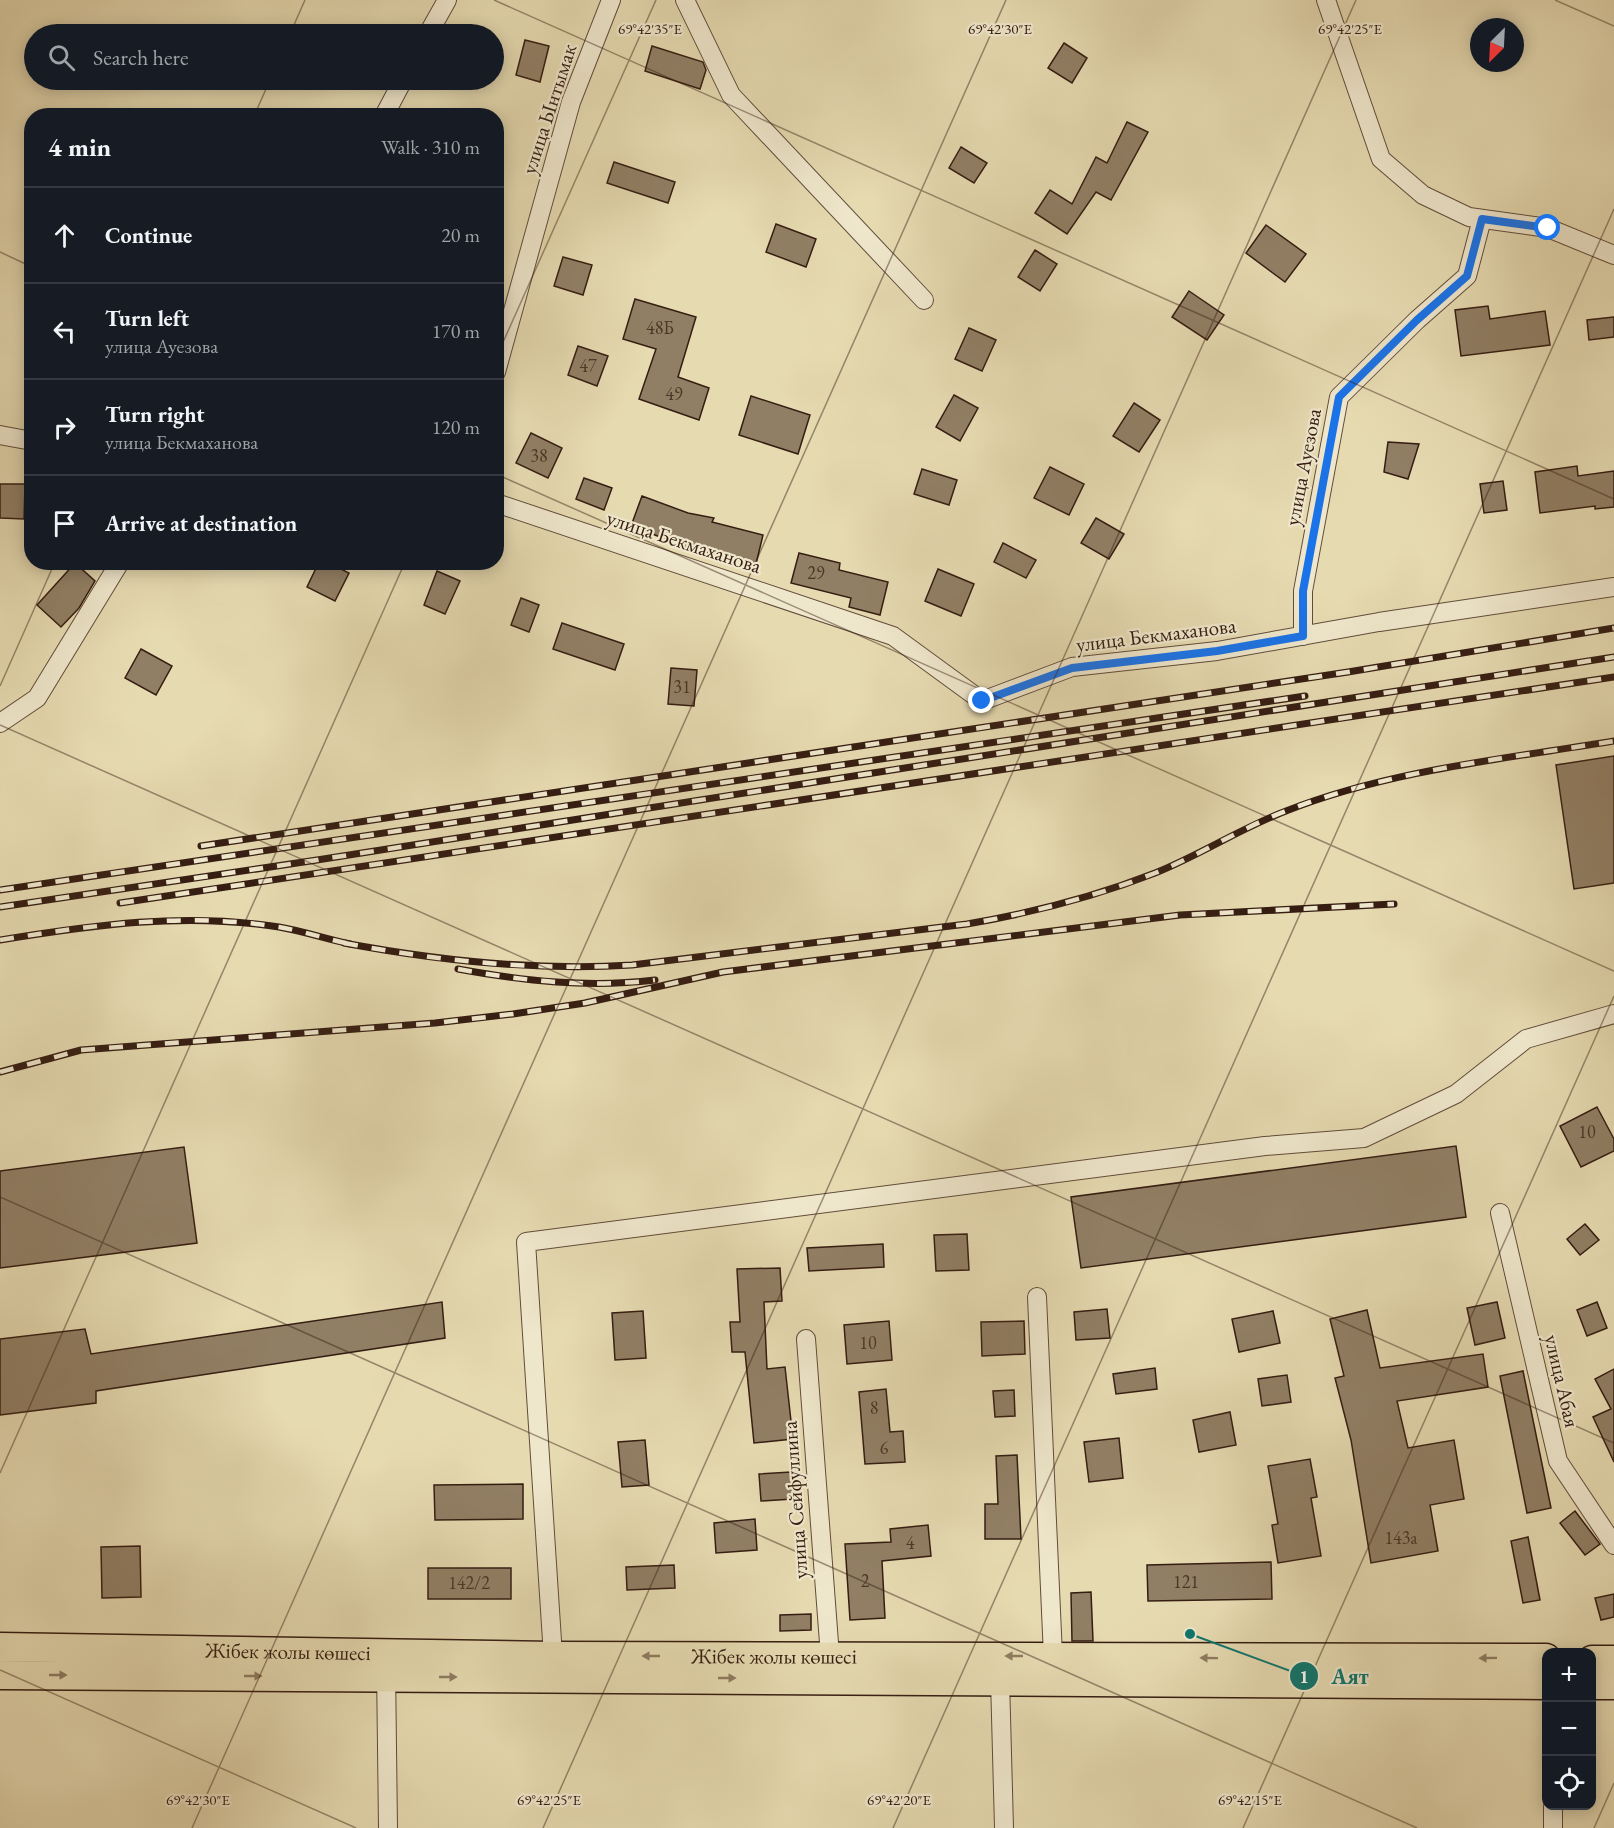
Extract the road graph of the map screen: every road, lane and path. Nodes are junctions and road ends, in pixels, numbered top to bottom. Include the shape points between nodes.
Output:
1 (447, 0) edge
2 (611, 0) edge
3 (685, 0) edge
4 (1326, 0) edge
5 (434, 24) edge
6 (398, 90) edge
7 (388, 108) edge
8 (1482, 219) junction
9 (1614, 255) edge
10 (924, 300) dead end
11 (504, 343) edge
12 (0, 435) edge
13 (24, 440) edge
14 (504, 506) edge
15 (115, 570) edge
16 (1614, 587) edge
17 (1303, 636) junction
18 (0, 723) edge
19 (1614, 1014) edge
20 (1500, 1213) dead end
21 (1037, 1297) dead end
22 (806, 1340) dead end
23 (1614, 1545) edge
24 (0, 1647) edge
25 (553, 1656) junction
26 (830, 1656) junction
27 (1053, 1656) junction
28 (1542, 1658) edge
29 (1596, 1660) edge
30 (1614, 1660) edge
31 (386, 1665) junction
32 (0, 1675) edge
33 (1000, 1680) junction
34 (1542, 1684) edge
35 (1596, 1685) edge
36 (1614, 1685) edge
37 (1552, 1810) edge
38 (388, 1828) edge
39 (1004, 1828) edge
40 (1553, 1828) edge

1 - 5 street
2 - 11 street, улица Ынтымак via 571,102
3 - 10 street via 731,95
4 - 8 street via 1381,159 1423,195 1469,217
6 - 7 street
8 - 9 street via 1548,228
8 - 17 street, улица Ауезова via 1467,276 1339,397 1303,591
12 - 13 street
14 - 17 street, улица Бекмаханова via 893,636 982,701 1072,668 1217,651
15 - 18 street via 37,698
16 - 17 street, улица Бекмаханова
19 - 25 street via 1526,1039 1456,1094 1364,1138 1265,1146 526,1242
20 - 23 street, улица Абая via 1558,1461
21 - 27 street
22 - 26 street, улица Сейфуллина
24 - 31 main road, Жібек жолы көшесі
26 -> 25 main road, Жібек жолы көшесі
25 - 31 main road, Жібек жолы көшесі
27 -> 26 main road, Жібек жолы көшесі
28 -> 27 main road, Жібек жолы көшесі
29 - 30 main road
32 -> 31 main road, Жібек жолы көшесі
31 -> 33 main road, Жібек жолы көшесі
31 - 38 street
33 - 34 main road, Жібек жолы көшесі
33 - 39 street
35 - 36 main road
37 - 40 street

